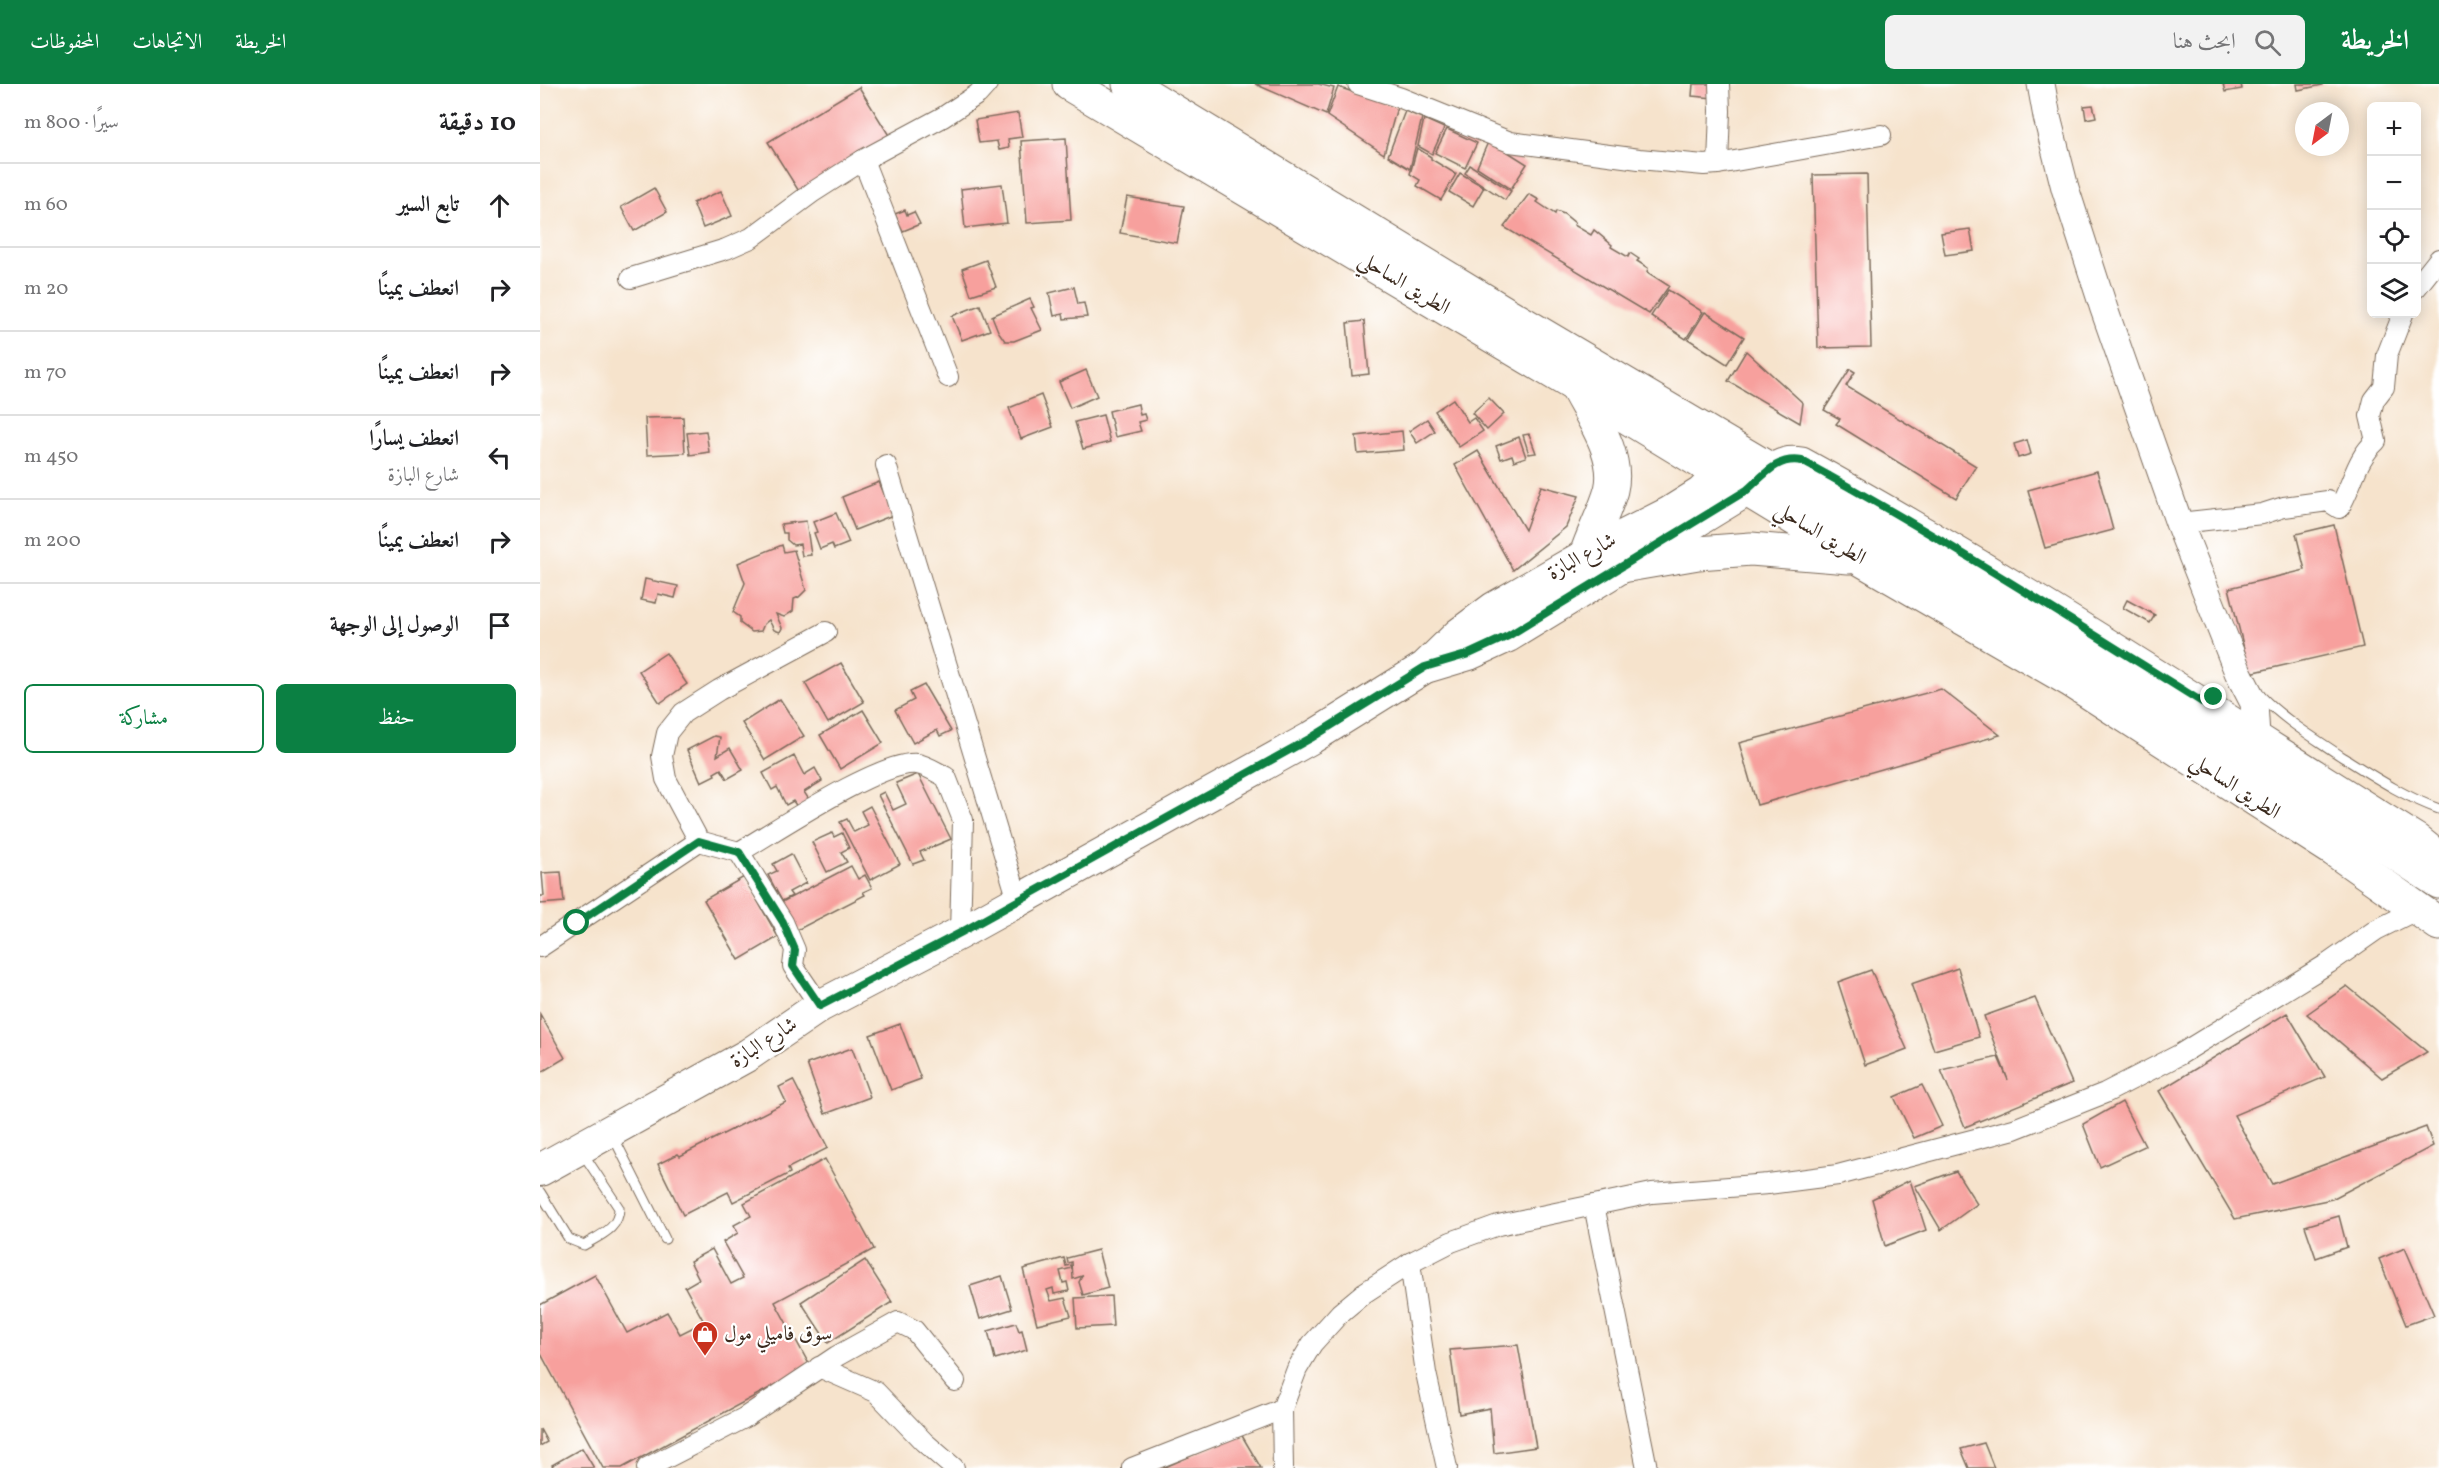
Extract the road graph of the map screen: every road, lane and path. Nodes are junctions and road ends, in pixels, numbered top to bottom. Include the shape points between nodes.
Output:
1 (987, 84) edge
2 (1069, 84) edge
3 (1358, 84) edge
4 (1719, 84) edge
5 (2042, 84) edge
6 (1133, 85) edge
7 (1881, 135) dead end
8 (863, 159) junction
9 (1718, 164) junction
10 (2439, 259) edge
11 (632, 278) dead end
12 (2421, 282) edge
13 (2401, 318) edge
14 (948, 377) dead end
15 (1576, 386) junction
16 (886, 465) dead end
17 (1745, 472) junction
18 (2179, 523) junction
19 (1586, 555) junction
20 (1859, 558) junction
21 (1622, 566) junction
22 (826, 632) dead end
23 (1425, 667) junction
24 (2238, 672) junction
25 (2205, 704) junction
26 (2256, 736) junction
27 (2439, 809) edge
28 (699, 841) junction
29 (2428, 841) edge
30 (739, 852) junction
31 (2439, 855) edge
32 (2439, 882) edge
33 (1018, 900) junction
34 (2428, 916) edge
35 (960, 933) junction
36 (540, 947) edge
37 (820, 1006) junction
38 (611, 1131) junction
39 (579, 1148) junction
40 (540, 1170) edge
41 (540, 1192) edge
42 (1594, 1205) junction
43 (665, 1239) dead end
44 (1410, 1263) junction
45 (819, 1367) junction
46 (955, 1381) dead end
47 (1282, 1409) junction
48 (646, 1468) edge
49 (954, 1468) edge
50 (1132, 1468) edge
51 (1283, 1468) edge
52 (1448, 1468) edge
53 (1647, 1468) edge

1 - 8 street via 943,117
2 - 15 highway, الطريق الساحلي
3 - 9 street via 1510,142 1639,159
4 - 9 street
5 - 18 street via 2065,189
6 - 17 highway, الطريق الساحلي via 1507,314
7 - 9 street
8 - 11 street via 751,238
8 - 14 street
10 - 12 street
13 - 18 street via 2387,355 2384,387 2374,400 2370,416 2376,441 2365,451 2339,508 2328,501 2262,514
15 - 17 highway, الطريق الساحلي
15 - 19 highway via 1608,451 1613,470 1611,489
16 - 33 street
17 - 19 main road, شارع البازة
17 - 20 highway, الطريق الساحلي
17 - 21 main road, شارع البازة
17 - 25 street via 1791,459 1802,461
17 - 32 highway, الطريق الساحلي via 2086,657
18 - 24 street
19 - 23 main road, شارع البازة via 1494,608
20 - 21 highway via 1751,549
20 - 34 highway, الطريق الساحلي via 2070,680 2334,850
21 - 23 main road, شارع البازة via 1508,636 1469,654
22 - 28 street via 719,690 683,713 667,733 662,756 666,779
23 - 33 main road, شارع البازة via 1311,738
24 - 25 street
24 - 26 street via 2254,703
24 - 27 lane via 2300,729 2388,786
25 - 26 street
26 - 29 street
28 - 30 street
28 - 36 street
29 - 31 street
30 - 35 street via 872,775 897,765 918,764 946,777 963,820
30 - 37 street via 783,922 795,950 793,966
33 - 35 main road, شارع البازة
34 - 42 street via 2376,930 2179,1055 2106,1093 2014,1130 1838,1175 1652,1193
35 - 37 main road, شارع البازة
37 - 38 main road, شارع البازة via 748,1055
38 - 39 main road, شارع البازة
38 - 43 lane
39 - 40 main road, شارع البازة
39 - 41 lane via 619,1208 619,1219 614,1225 584,1245 575,1243
42 - 44 street via 1498,1225 1451,1242
42 - 53 street
44 - 47 street via 1364,1293 1312,1344 1297,1369
44 - 52 street via 1426,1373
45 - 46 street via 898,1322 914,1330
45 - 48 street via 744,1418
45 - 49 street via 876,1392
47 - 50 street
47 - 51 street

